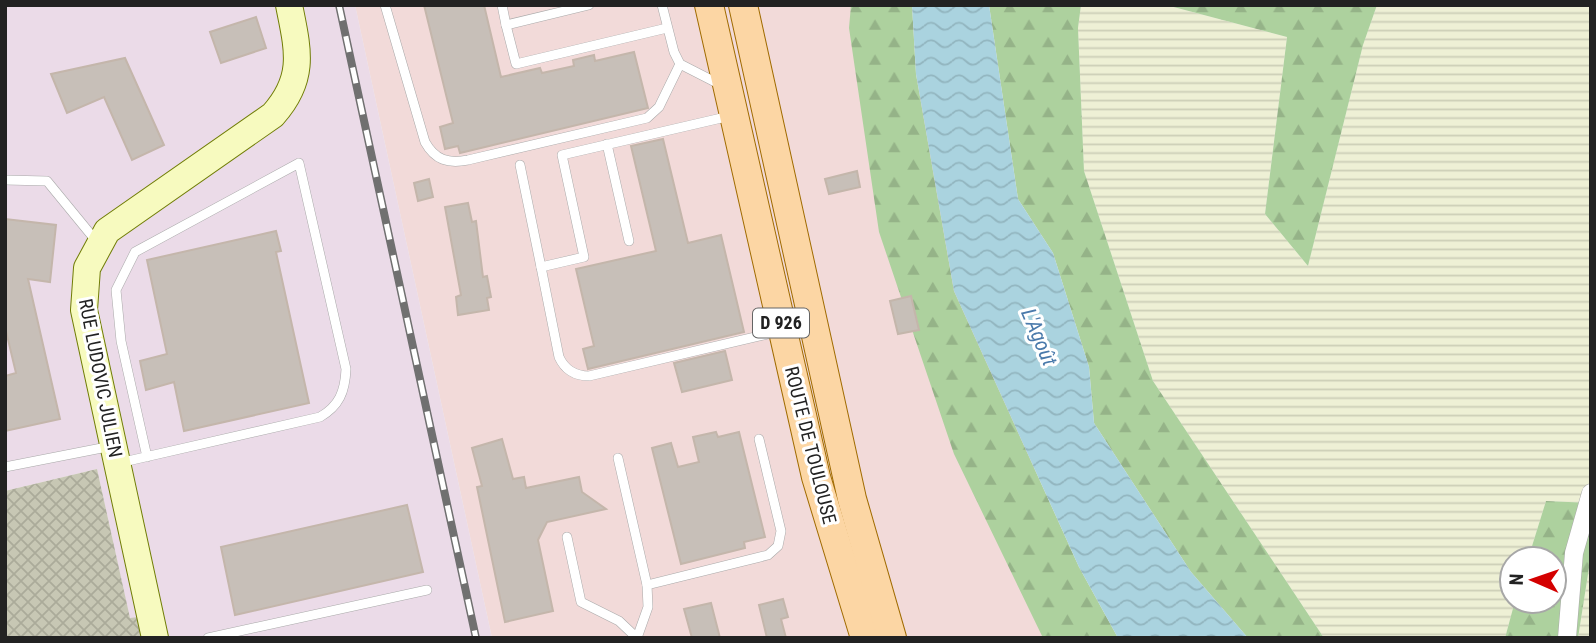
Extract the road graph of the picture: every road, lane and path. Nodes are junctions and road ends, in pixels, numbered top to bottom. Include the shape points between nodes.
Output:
1 (289, 5) edge
2 (385, 5) edge
3 (502, 5) edge
4 (589, 5) edge
5 (662, 5) edge
6 (709, 5) edge
7 (743, 5) edge
8 (506, 25) junction
9 (667, 28) junction
10 (680, 64) junction
11 (731, 102) junction
12 (607, 145) junction
13 (520, 165) dead end
14 (5, 180) edge
15 (629, 241) dead end
16 (98, 243) junction
17 (541, 267) junction
18 (783, 330) junction
19 (759, 439) dead end
20 (116, 455) junction
21 (147, 457) junction
22 (618, 458) dead end
23 (5, 467) edge
24 (1591, 493) edge
25 (567, 537) dead end
26 (647, 585) junction
27 (427, 590) dead end
28 (155, 638) edge
29 (208, 638) edge
30 (637, 638) edge
31 (865, 638) edge
32 (892, 638) edge
33 (1567, 638) edge

1 - 16 main road, RUE LUDOVIC JULIEN via 298,64 286,101 273,115 129,214
2 - 10 lane via 425,142 431,153 447,162 647,118 659,107
3 - 8 lane
4 - 8 lane
5 - 9 lane
6 - 11 main road, ROUTE DE TOULOUSE / D 926
7 - 32 main road, ROUTE DE TOULOUSE / D 926 via 852,499
8 - 9 lane via 516,64
9 - 10 lane
10 - 11 lane
11 - 12 lane
11 - 18 main road, ROUTE DE TOULOUSE / D 926
12 - 15 lane
12 - 17 lane via 562,155 584,257
13 - 17 lane
14 - 16 lane via 47,181
16 - 20 main road, RUE LUDOVIC JULIEN via 87,268 83,296
17 - 18 lane via 559,357 577,375 589,376
18 - 31 main road, ROUTE DE TOULOUSE / D 926 via 816,477
19 - 26 lane via 781,531 778,546 768,555
20 - 21 lane
20 - 23 lane
20 - 28 main road, RUE LUDOVIC JULIEN
21 - 21 lane via 320,417 340,399 346,369 299,163 135,253 116,290 121,341
22 - 26 lane
24 - 33 street via 1574,553
25 - 30 lane via 581,602 620,621
26 - 30 lane via 648,607
27 - 29 lane

